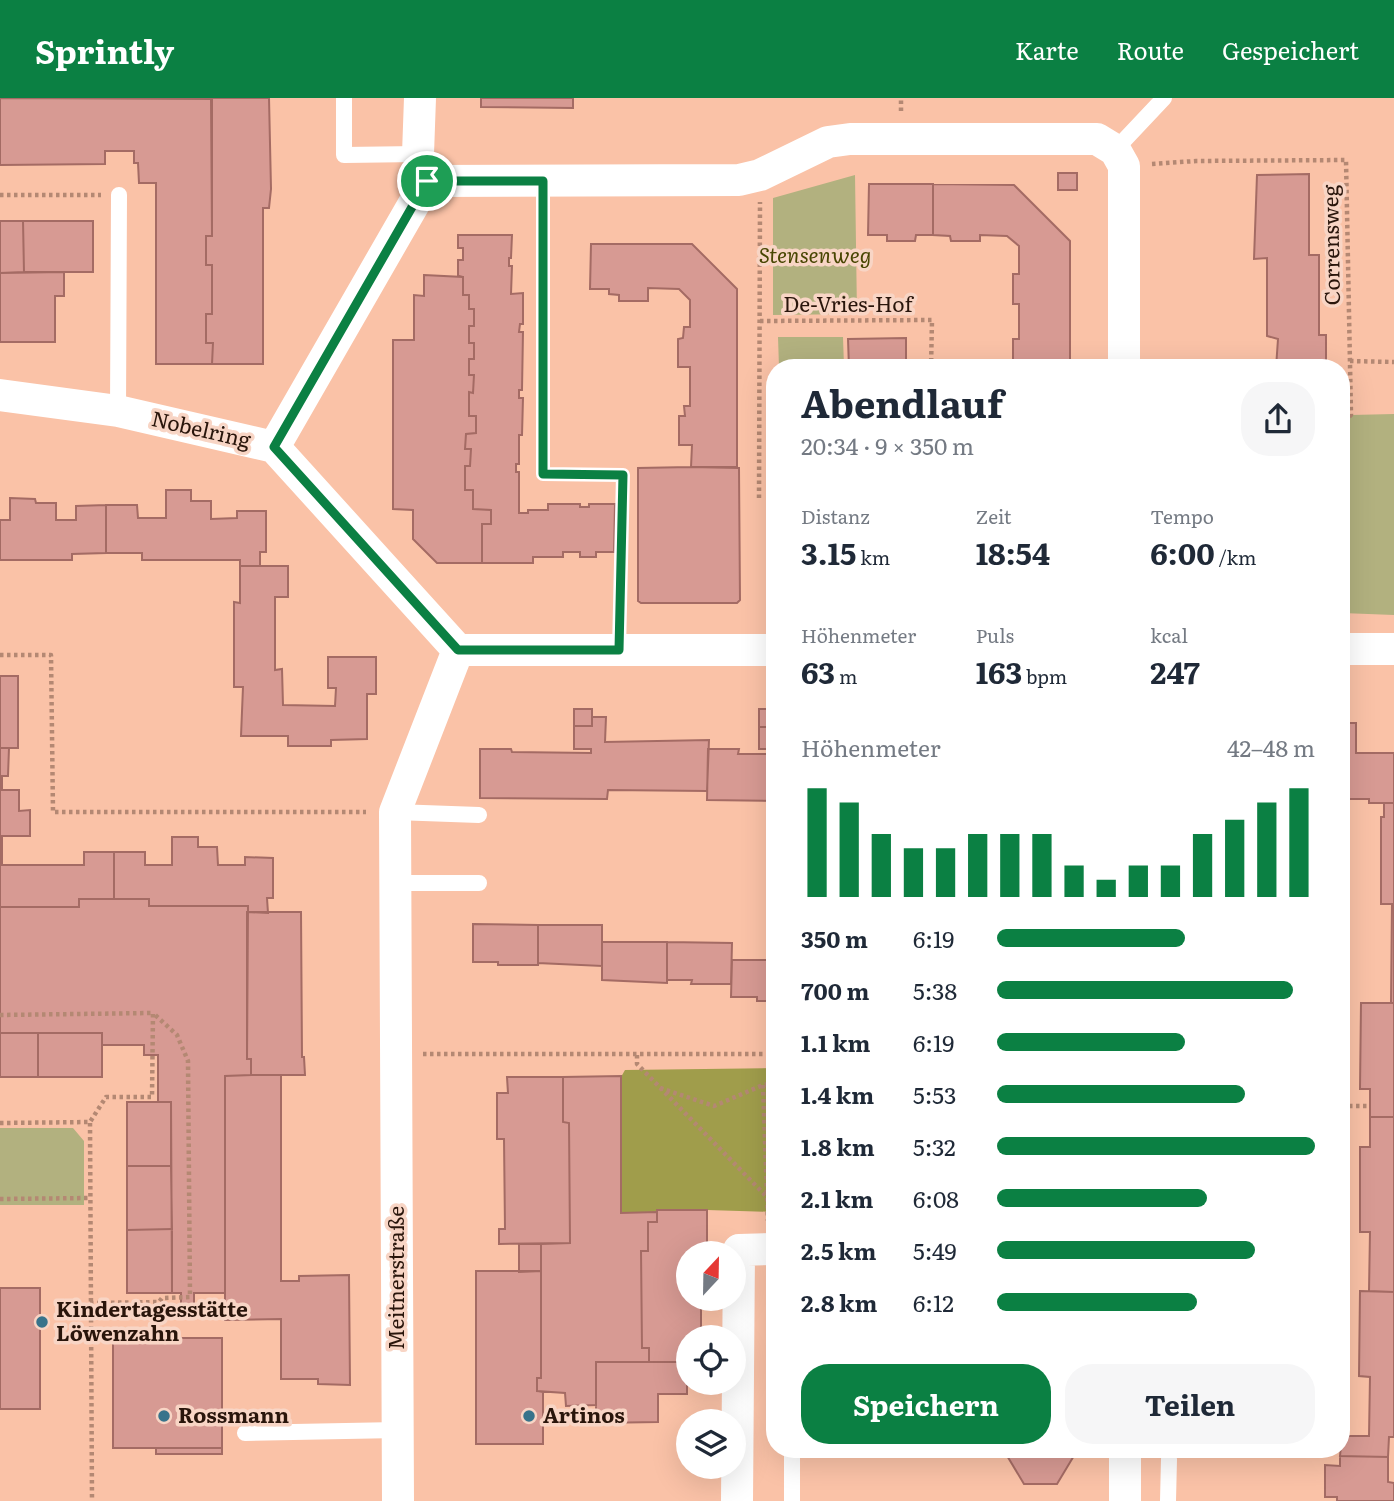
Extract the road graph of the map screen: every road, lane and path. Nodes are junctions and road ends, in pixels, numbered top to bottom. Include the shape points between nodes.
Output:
1 (344, 98) edge
2 (420, 98) edge
3 (1164, 98) edge
4 (1119, 158) junction
5 (422, 168) junction
6 (760, 175) junction
7 (543, 181) junction
8 (0, 195) edge
9 (119, 195) joint
10 (760, 321) junction
11 (932, 359) edge
12 (1124, 359) edge
13 (1350, 359) edge
14 (1350, 361) joint
15 (1394, 362) edge
16 (0, 395) edge
17 (118, 411) junction
18 (1350, 416) edge
19 (274, 447) junction
20 (759, 498) dead end
21 (1350, 649) edge
22 (1394, 649) edge
23 (458, 650) junction
24 (619, 650) junction
25 (766, 650) edge
26 (0, 654) edge
27 (395, 812) junction
28 (479, 816) dead end
29 (395, 883) junction
30 (479, 883) dead end
31 (153, 1013) junction
32 (0, 1015) edge
33 (396, 1054) junction
34 (766, 1054) edge
35 (636, 1055) junction
36 (766, 1084) edge
37 (763, 1085) junction
38 (660, 1087) junction
39 (1350, 1106) edge
40 (1370, 1106) dead end
41 (90, 1122) junction
42 (0, 1123) edge
43 (766, 1169) edge
44 (766, 1196) edge
45 (90, 1198) junction
46 (0, 1199) edge
47 (766, 1249) edge
48 (90, 1303) junction
49 (398, 1430) junction
50 (245, 1433) dead end
51 (792, 1458) edge
52 (1125, 1458) edge
53 (1169, 1459) dead end
54 (92, 1501) edge
55 (398, 1501) edge
56 (737, 1501) edge
57 (792, 1501) edge
58 (1125, 1501) edge
59 (1168, 1501) edge

1 - 5 lane via 344,155
2 - 5 street
3 - 4 lane
4 - 6 street via 1097,139 850,139 828,142
4 - 12 street
4 - 13 path, Corrensweg via 1346,160
5 - 7 street
5 - 19 street
6 - 7 street via 739,180
6 - 10 path, De-Vries-Hof
7 - 24 path via 543,474 623,475
8 - 9 path
9 - 17 lane
10 - 11 path, De-Vries-Hof via 932,320
10 - 20 path, De-Vries-Hof
14 - 15 path
14 - 18 path, Corrensweg
16 - 17 street, Nobelring
17 - 19 street, Nobelring
19 - 23 street, Nobelring
21 - 22 street
23 - 24 street
23 - 27 street, Meitnerstraße
24 - 25 street
26 - 27 path via 51,655 53,812
27 - 28 lane
27 - 29 street, Meitnerstraße
29 - 30 lane
29 - 33 street, Meitnerstraße
31 - 32 path
31 - 41 path via 152,1097 106,1097
31 - 48 path via 177,1035 188,1061 190,1297
33 - 35 path
33 - 49 street, Meitnerstraße
34 - 35 path
35 - 38 path via 637,1064
36 - 37 path
37 - 38 path via 715,1106
37 - 43 path
38 - 44 path
39 - 40 path
41 - 42 path
41 - 45 path
45 - 46 path
45 - 48 path
47 - 56 street via 739,1250
48 - 54 path
49 - 50 lane
49 - 55 street, Meitnerstraße
51 - 57 lane
52 - 58 street
53 - 59 lane

